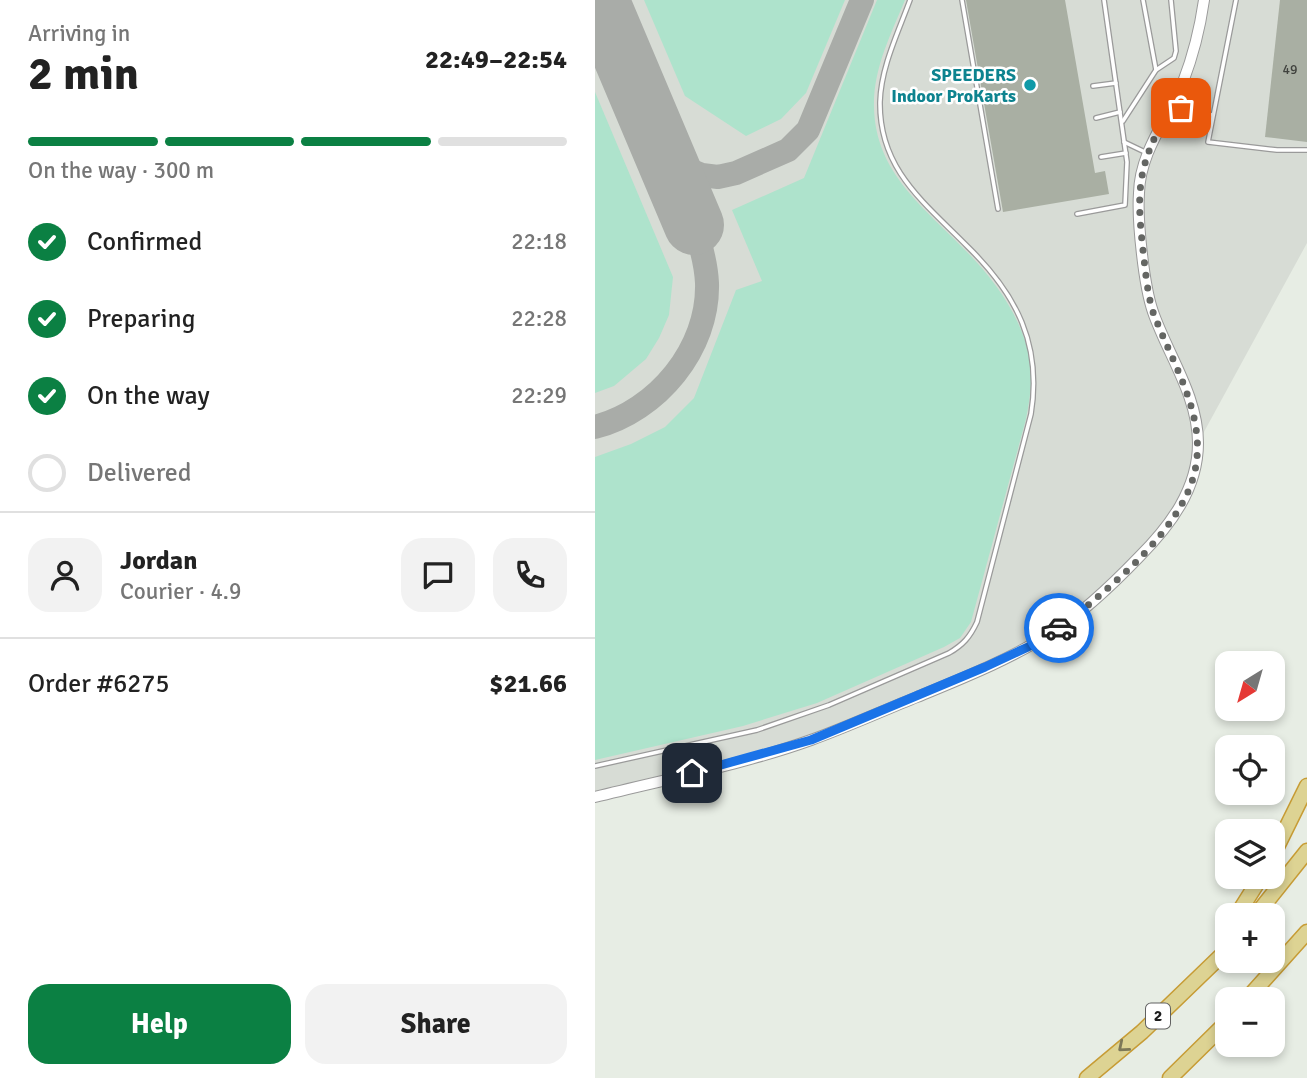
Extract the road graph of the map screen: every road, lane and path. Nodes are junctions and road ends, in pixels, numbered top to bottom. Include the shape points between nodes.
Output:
1 (910, 0) edge
2 (962, 0) edge
3 (1104, 0) edge
4 (1143, 0) edge
5 (1171, 0) edge
6 (1204, 0) edge
7 (1236, 0) edge
8 (1156, 70) junction
9 (1116, 83) junction
10 (1093, 86) dead end
11 (1171, 106) junction
12 (1120, 112) junction
13 (1212, 115) junction
14 (1097, 118) dead end
15 (1122, 123) junction
16 (1124, 142) junction
17 (1307, 150) edge
18 (1126, 153) junction
19 (1147, 153) junction
20 (1101, 157) dead end
21 (1139, 202) junction
22 (1125, 205) junction
23 (998, 209) dead end
24 (1077, 214) dead end
25 (595, 766) edge
26 (1307, 786) edge
27 (595, 797) edge
28 (1285, 831) edge
29 (1307, 851) edge
30 (1266, 903) edge
31 (1307, 932) edge
32 (1215, 961) edge
33 (1258, 987) edge
34 (1215, 1034) edge
35 (1087, 1078) edge
36 (1170, 1078) edge

1 - 25 lane via 882,79 881,131 888,153 915,194 1000,284 1023,324 1035,367 1031,414 977,622 962,646 829,705 757,730
2 - 23 lane
3 - 9 lane
4 - 8 lane
5 - 8 lane via 1176,51 1174,58
6 - 11 street via 1193,51
7 - 13 lane
8 - 15 lane
9 - 10 lane
9 - 12 lane
11 - 13 lane
11 - 19 street
12 - 14 lane
12 - 15 lane
13 - 17 lane via 1208,142
15 - 16 lane
16 - 18 lane
16 - 19 lane
18 - 20 lane
18 - 22 lane
19 - 21 street
21 - 22 lane
21 - 27 street via 1152,309 1186,388 1199,441 1188,494 1146,550 1056,631 975,672 811,740
22 - 24 lane
26 - 28 highway
29 - 30 highway
31 - 33 highway
32 -> 35 highway, 2
34 - 36 highway

